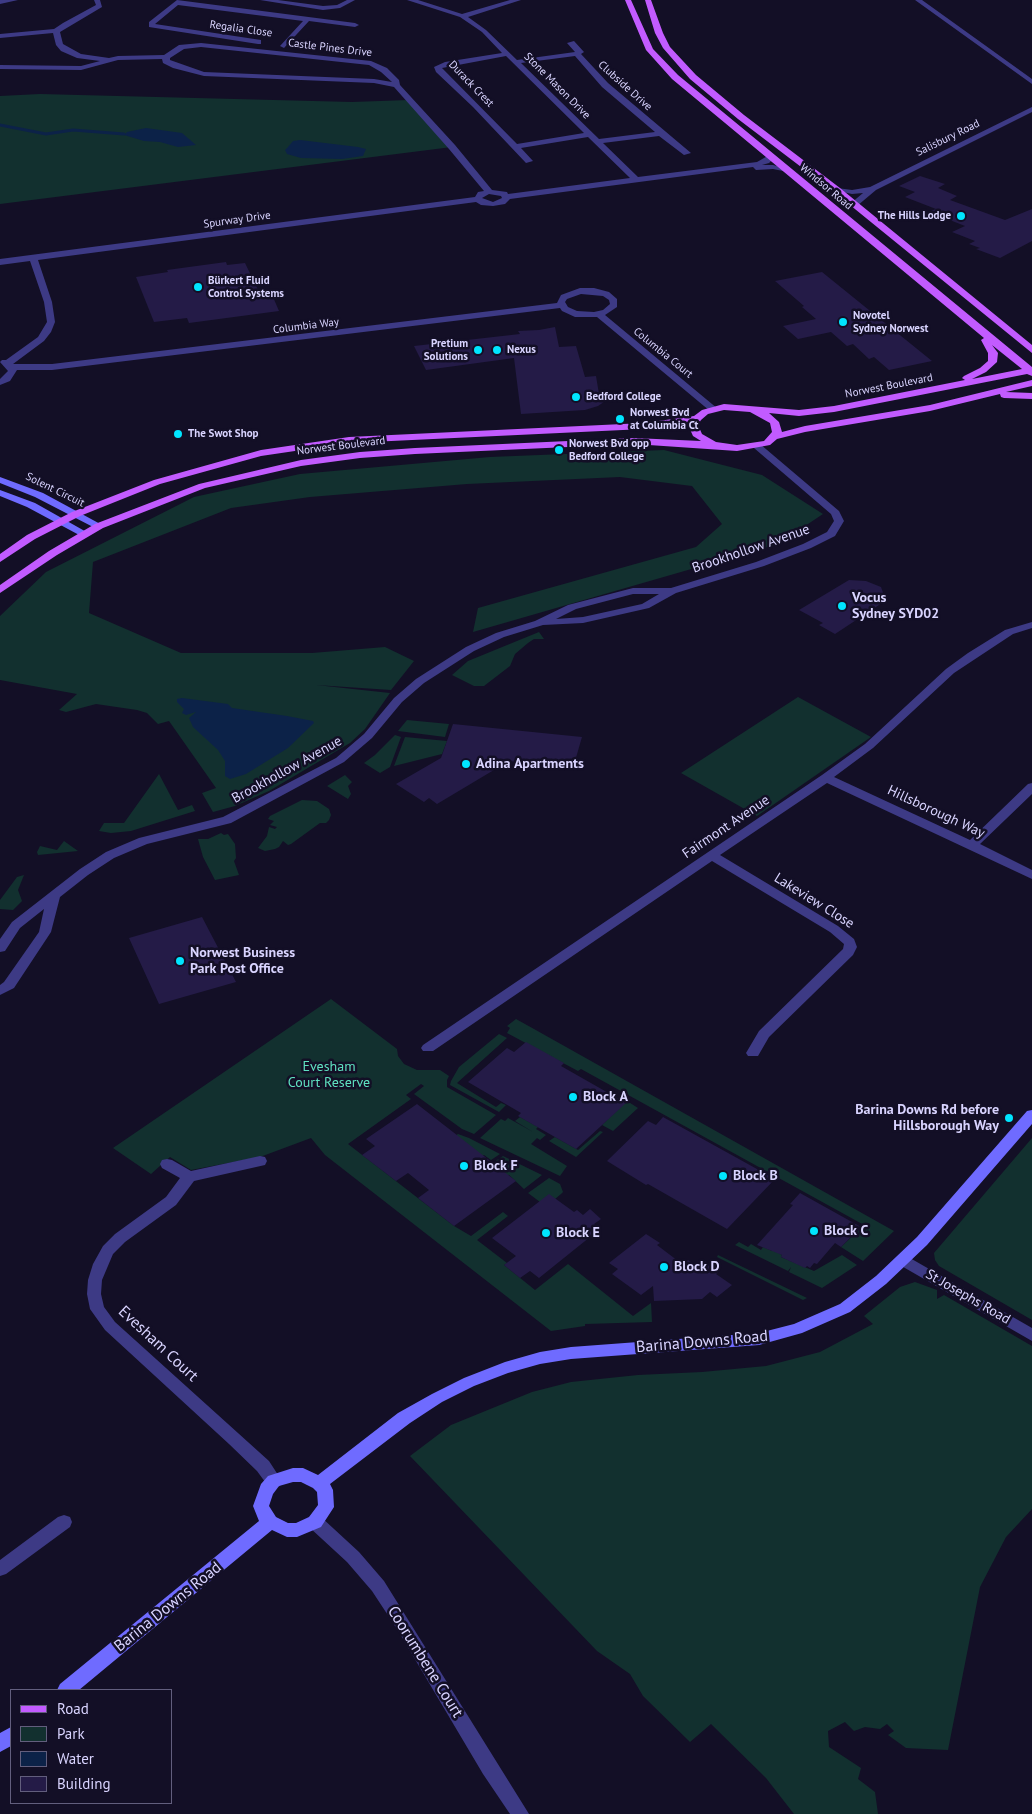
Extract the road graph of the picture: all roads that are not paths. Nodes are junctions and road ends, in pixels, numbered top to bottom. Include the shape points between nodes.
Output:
1 (15, 0) edge
2 (97, 0) edge
3 (264, 0) edge
4 (352, 0) edge
5 (410, 0) edge
6 (518, 0) edge
7 (628, 0) edge
8 (648, 0) edge
9 (918, 0) edge
10 (0, 2) edge
11 (179, 2) edge
12 (312, 7) junction
13 (462, 16) junction
14 (302, 20) junction
15 (355, 26) dead end
16 (56, 31) junction
17 (0, 36) edge
18 (571, 43) dead end
19 (284, 46) junction
20 (323, 49) dead end
21 (508, 54) junction
22 (577, 54) junction
23 (166, 57) junction
24 (110, 60) junction
25 (516, 62) junction
26 (0, 67) edge
27 (1030, 80) edge
28 (396, 85) junction
29 (1032, 109) edge
30 (661, 133) junction
31 (589, 135) junction
32 (597, 142) junction
33 (515, 147) junction
34 (687, 153) dead end
35 (771, 156) junction
36 (529, 161) dead end
37 (788, 170) junction
38 (685, 174) junction
39 (636, 180) junction
40 (874, 188) junction
41 (837, 190) junction
42 (489, 192) junction
43 (506, 196) junction
44 (478, 200) junction
45 (854, 204) junction
46 (32, 258) junction
47 (0, 262) edge
48 (562, 305) junction
49 (599, 314) junction
50 (973, 325) junction
51 (1032, 350) edge
52 (7, 366) edge
53 (1031, 371) edge
54 (0, 382) edge
55 (1032, 383) edge
56 (939, 389) junction
57 (1032, 396) edge
58 (955, 403) junction
59 (713, 409) junction
60 (752, 409) junction
61 (697, 418) junction
62 (774, 437) junction
63 (714, 445) junction
64 (757, 446) junction
65 (0, 480) edge
66 (0, 493) edge
67 (76, 514) junction
68 (62, 521) junction
69 (99, 526) junction
70 (85, 534) junction
71 (0, 559) edge
72 (0, 590) edge
73 (672, 591) junction
74 (539, 623) junction
75 (1032, 625) edge
76 (826, 778) junction
77 (1032, 787) edge
78 (972, 845) junction
79 (710, 855) junction
80 (1032, 875) edge
81 (54, 896) junction
82 (0, 948) edge
83 (0, 991) edge
84 (428, 1048) dead end
85 (753, 1052) dead end
86 (1032, 1115) edge
87 (260, 1161) dead end
88 (167, 1164) dead end
89 (189, 1177) junction
90 (903, 1260) junction
91 (1032, 1334) edge
92 (274, 1482) junction
93 (319, 1483) junction
94 (64, 1522) dead end
95 (270, 1522) junction
96 (315, 1522) junction
97 (0, 1569) edge
98 (67, 1689) edge
99 (10, 1736) edge
100 (0, 1744) edge
101 (520, 1814) edge

1 - 10 street
2 - 16 street via 100,6
3 - 12 street
4 - 12 street via 338,7
5 - 13 street, Stone Mason Drive
6 - 13 street
7 - 35 main road, Windsor Road via 650,50 662,64
8 - 41 main road, Windsor Road via 658,33 680,65 741,117
9 - 27 street
11 - 14 street
11 - 19 street, Regalia Close via 151,26
12 - 14 street
13 - 21 street, Stone Mason Drive
14 - 15 street
14 - 19 street
16 - 17 street
16 - 24 street via 64,49 80,56
18 - 22 street, Clubside Drive via 580,52
19 - 20 street, Regalia Close
21 - 25 street, Stone Mason Drive
21 - 33 street, Durack Crest via 438,67
22 - 25 street
22 - 30 street, Clubside Drive via 605,85
23 - 24 street, Castle Pines Drive
23 - 28 street via 166,61 176,66 204,74 374,81
23 - 28 street, Castle Pines Drive via 182,47 202,45 359,61 380,67
24 - 26 street, Castle Pines Drive via 73,69
25 - 31 street, Stone Mason Drive
28 - 42 street, Castle Pines Drive
29 - 40 street, Salisbury Road
30 - 32 street
30 - 34 street, Clubside Drive
31 - 32 street, Stone Mason Drive
31 - 33 street
32 - 39 street, Stone Mason Drive
33 - 36 street, Durack Crest
35 - 37 main road, Windsor Road
35 - 38 street via 763,163
37 - 38 street via 767,167
37 - 50 main road, Windsor Road
38 - 39 street
39 - 43 street
40 - 41 street, Salisbury Road via 852,192
40 - 45 street, Salisbury Road
41 - 45 main road, Windsor Road
42 - 43 street
42 - 44 street via 481,194
43 - 44 street, Spurway Drive via 505,201 498,204
44 - 46 street, Spurway Drive
45 - 51 main road, Windsor Road
46 - 47 street, Spurway Drive
46 - 52 street via 48,302 51,322 41,339
48 - 49 street via 575,314
48 - 49 street via 564,298 575,292 602,293 613,299 614,305 609,311
48 - 52 street, Columbia Way via 52,367
49 - 59 street, Columbia Court
50 - 53 main road, Windsor Road
50 - 56 main road via 992,349 992,362 975,374
52 - 54 street
53 - 56 main road, Norwest Boulevard
55 - 58 main road
56 - 60 main road, Norwest Boulevard via 799,413
57 - 58 main road via 1002,396
58 - 62 main road
59 - 60 main road, Norwest Boulevard
59 - 61 main road
60 - 62 main road via 774,422 777,432
61 - 63 main road via 694,431
61 - 67 main road, Norwest Boulevard via 644,426 409,436 305,446 261,453 192,471
62 - 64 main road
63 - 64 main road, Norwest Boulevard
63 - 69 main road, Norwest Boulevard via 634,441 331,458 202,486
64 - 73 street, Brookhollow Avenue via 827,504 839,521 837,527 821,540 775,558
65 - 67 street, Solent Circuit
66 - 68 street, Solent Circuit
67 - 68 main road, Norwest Boulevard
67 - 69 street, Solent Circuit
68 - 70 street, Solent Circuit
68 - 71 main road, Norwest Boulevard
69 - 70 main road, Norwest Boulevard
70 - 72 main road, Norwest Boulevard via 53,552
73 - 74 street, Brookhollow Avenue via 645,606 583,620
73 - 74 street, Brookhollow Avenue via 633,591 572,607
74 - 81 street, Brookhollow Avenue via 500,635 441,666 398,700 354,750 324,770 227,820 127,847 96,864
75 - 76 street, Fairmont Avenue via 1009,632 972,654 869,746
76 - 78 street, Hillsborough Way
76 - 79 street, Fairmont Avenue
77 - 78 street
78 - 80 street, Hillsborough Way
79 - 84 street, Fairmont Avenue
79 - 85 street, Lakeview Close via 834,929 850,942 848,952 764,1034
81 - 82 street, Brookhollow Avenue via 16,924
81 - 83 street via 45,932 9,985
86 - 90 street, Barina Downs Road
87 - 89 street
88 - 89 street
89 - 92 street, Evesham Court via 171,1201 108,1250 95,1280 98,1309 110,1326 235,1439 263,1466
90 - 91 street, St Josephs Road
90 - 93 street, Barina Downs Road via 845,1308 797,1329 759,1339 571,1353 505,1368 469,1382 404,1418
92 - 93 street via 283,1477 303,1475
92 - 95 street via 262,1497 261,1506
93 - 96 street via 325,1490 326,1507
94 - 97 street
95 - 96 street via 287,1530
95 - 98 street, Barina Downs Road
96 - 101 street, Coorumbene Court via 353,1557 378,1586
99 - 100 street

